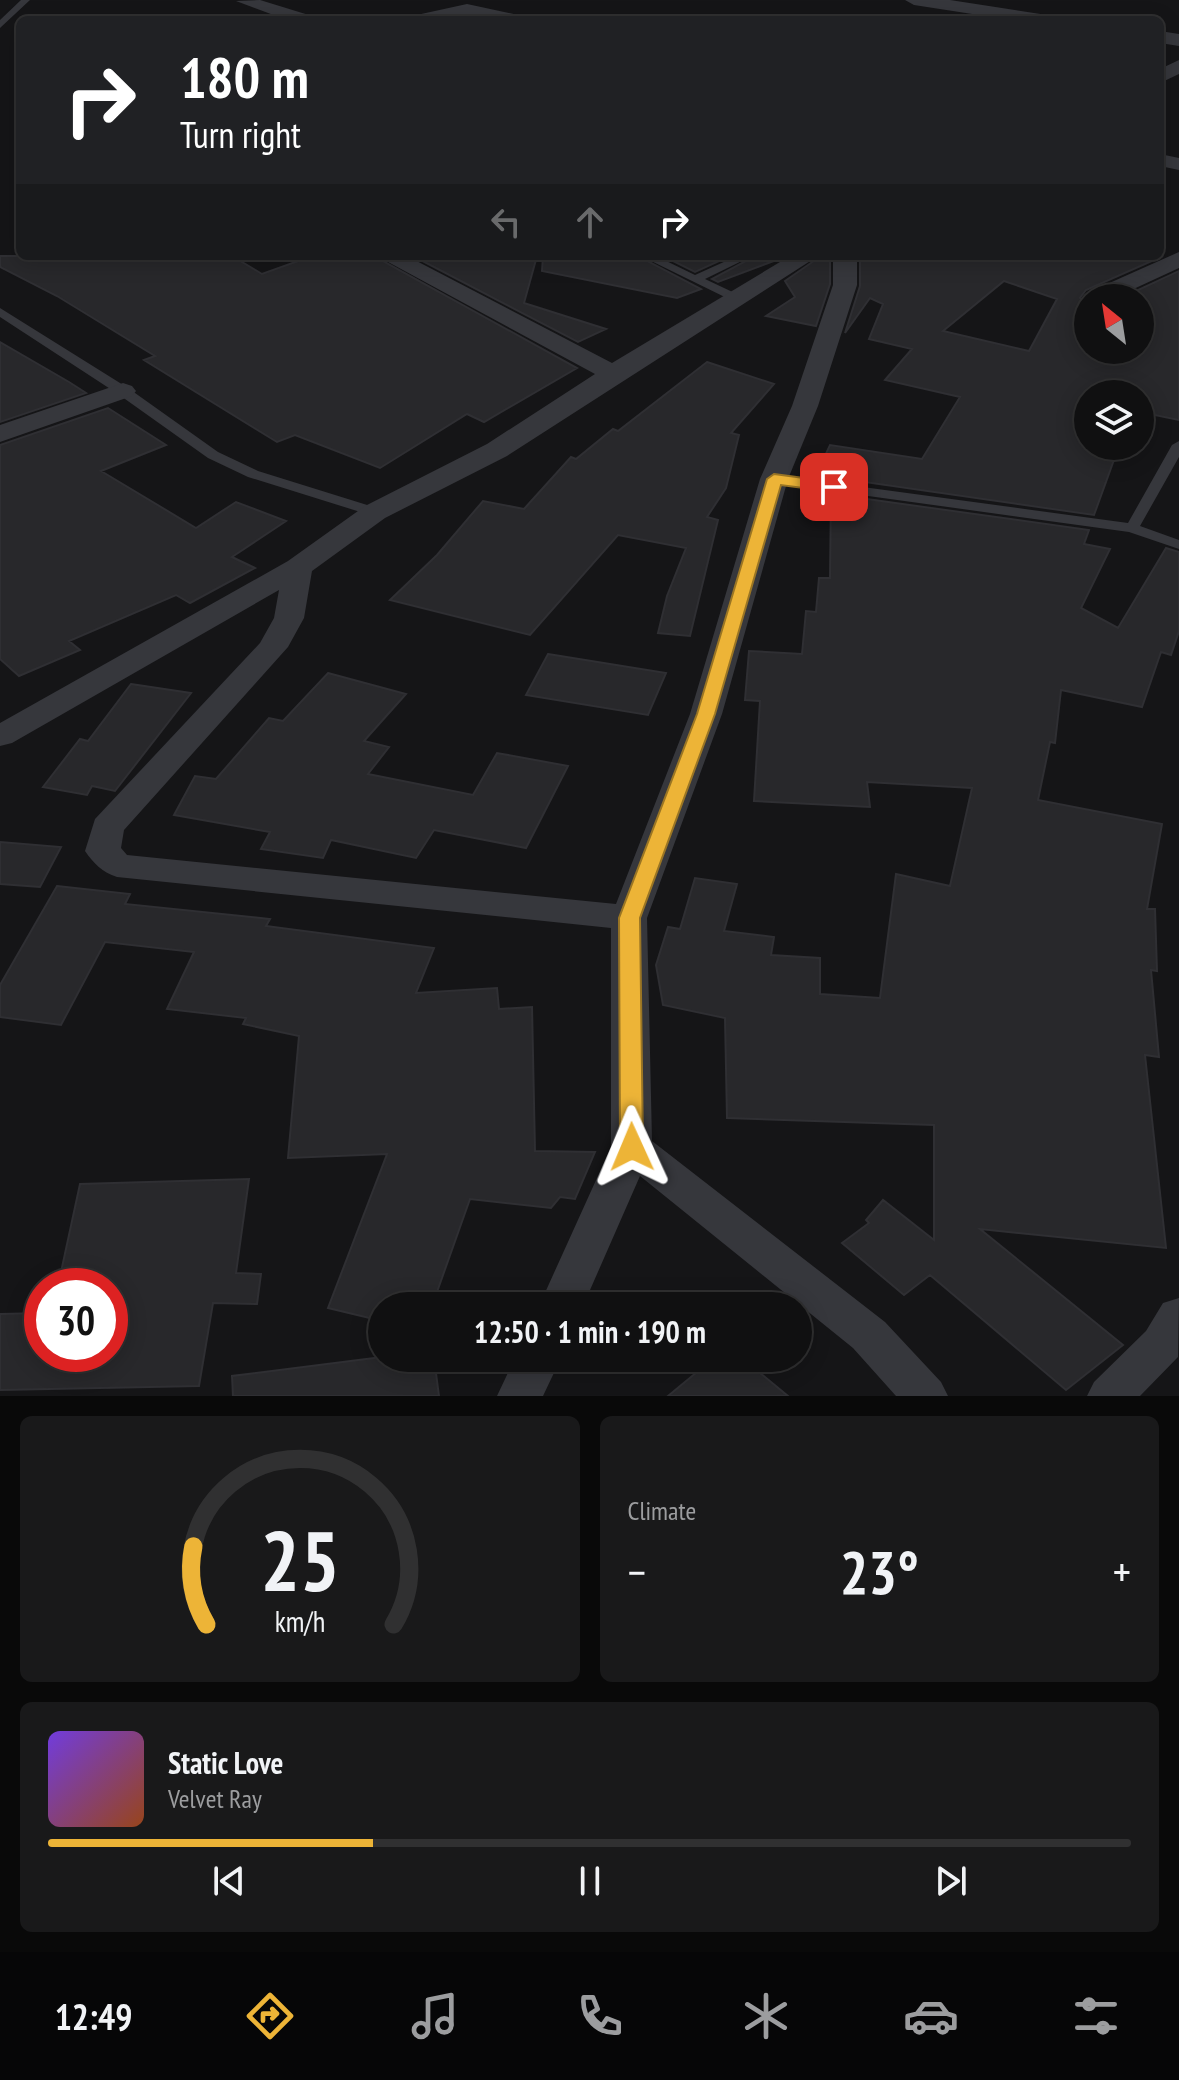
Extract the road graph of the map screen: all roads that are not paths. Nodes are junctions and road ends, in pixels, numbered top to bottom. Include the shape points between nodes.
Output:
1 (26, 0) edge
2 (914, 0) edge
3 (242, 4) edge
4 (470, 4) edge
5 (290, 16) edge
6 (431, 16) edge
7 (505, 16) edge
8 (1020, 16) edge
9 (0, 25) edge
10 (1179, 259) edge
11 (397, 260) edge
12 (655, 260) edge
13 (737, 260) edge
14 (793, 260) edge
15 (845, 260) edge
16 (695, 279) junction
17 (1125, 284) edge
18 (737, 299) junction
19 (0, 312) edge
20 (613, 373) junction
21 (123, 391) junction
22 (0, 434) edge
23 (1179, 445) edge
24 (774, 479) junction
25 (375, 512) junction
26 (1132, 528) junction
27 (1179, 545) edge
28 (298, 567) junction
29 (0, 736) edge
30 (629, 918) junction
31 (632, 1147) junction
32 (567, 1292) edge
33 (1179, 1316) edge
34 (531, 1372) edge
35 (520, 1396) edge
36 (925, 1396) edge
37 (1110, 1396) edge

1 - 9 lane
2 - 8 street
3 - 5 street
4 - 6 street
4 - 7 street
10 - 17 street
11 - 20 street
12 - 16 lane
13 - 16 lane
14 - 18 street
15 - 24 street via 845,285 805,406
16 - 18 lane
18 - 20 street
19 - 21 lane
20 - 25 street via 497,450
21 - 22 street
21 - 25 lane via 213,455 253,474
23 - 26 lane
24 - 26 lane
24 - 30 street via 706,714
25 - 28 street
26 - 27 lane
28 - 29 street
28 - 30 street via 289,618 273,647 107,827 103,851 117,865
30 - 31 street
31 - 32 street
31 - 36 street via 869,1335
33 - 37 street via 1162,1344
34 - 35 street

